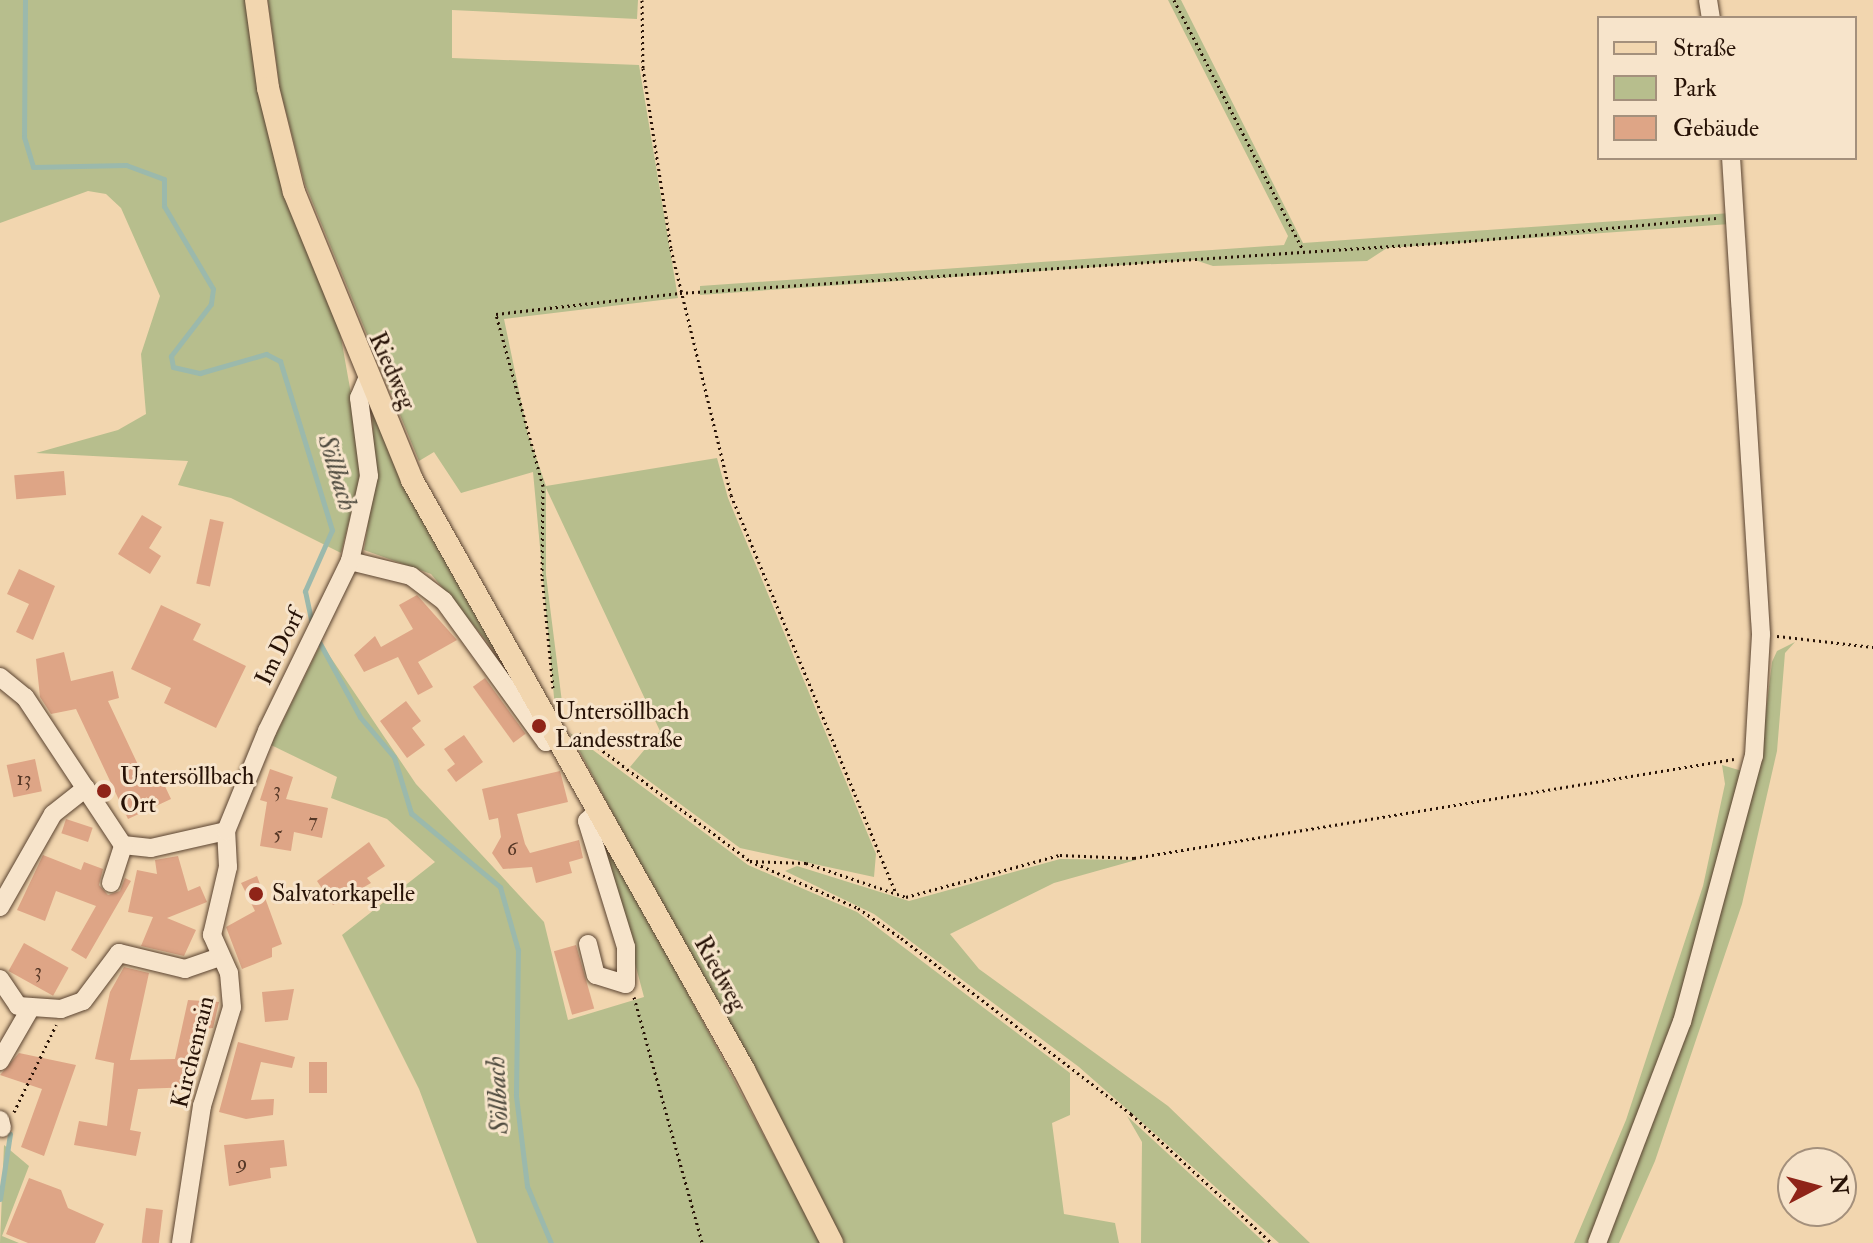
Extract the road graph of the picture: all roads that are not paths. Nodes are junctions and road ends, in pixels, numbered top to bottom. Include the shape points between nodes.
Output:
1 (256, 0) edge
2 (1731, 160) edge
3 (367, 379) junction
4 (350, 561) junction
5 (0, 677) edge
6 (557, 734) junction
7 (86, 788) junction
8 (599, 810) junction
9 (226, 831) junction
10 (123, 845) junction
11 (111, 883) dead end
12 (0, 907) edge
13 (588, 944) dead end
14 (219, 957) junction
15 (0, 979) edge
16 (29, 1011) junction
17 (0, 1061) edge
18 (181, 1243) edge
19 (832, 1243) edge
20 (1597, 1243) edge

1 - 3 main road, Riedweg via 268,88 294,192
2 - 20 street via 1761,634 1754,756 1682,1022
3 - 4 street, Im Dorf via 359,398 369,476
3 - 6 main road, Riedweg via 412,480
4 - 6 street via 411,576 444,601 546,742
4 - 9 street, Im Dorf via 306,645
5 - 7 street via 25,697
6 - 8 main road, Riedweg
7 - 10 street via 101,820
7 - 12 street via 53,814
8 - 13 street via 587,821 626,947 626,984 596,975
8 - 19 main road, Riedweg via 751,1083
9 - 10 street via 151,848
9 - 14 street, Kirchenrain via 228,867 212,935
10 - 11 street
14 - 16 street via 185,969 119,953 83,1001
14 - 18 street, Kirchenrain via 229,973 232,1007 202,1106
15 - 16 street via 18,1006
16 - 17 street

